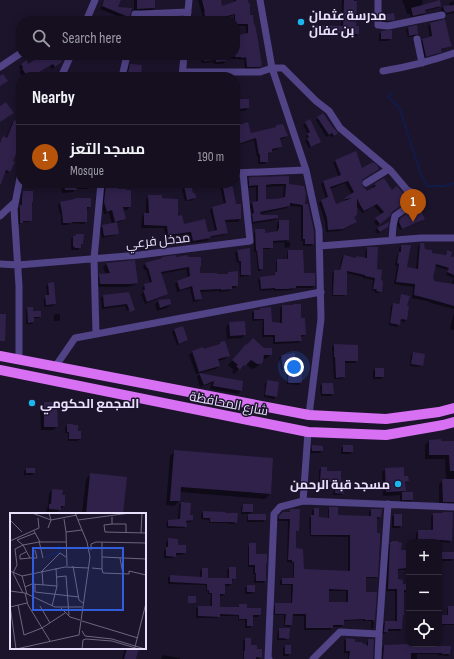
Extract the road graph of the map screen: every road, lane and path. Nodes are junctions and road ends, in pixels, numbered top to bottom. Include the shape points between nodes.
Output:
1 (95, 0) edge
2 (189, 0) edge
3 (260, 0) edge
4 (378, 0) edge
5 (188, 12) junction
6 (442, 15) dead end
7 (88, 16) edge
8 (135, 16) edge
9 (188, 16) edge
10 (417, 39) dead end
11 (454, 53) edge
12 (16, 56) edge
13 (69, 60) edge
14 (126, 60) edge
15 (184, 60) edge
16 (422, 63) junction
17 (0, 67) edge
18 (272, 68) junction
19 (383, 71) dead end
20 (63, 72) edge
21 (123, 72) edge
22 (183, 72) edge
23 (240, 73) edge
24 (389, 169) junction
25 (306, 170) junction
26 (243, 173) joint
27 (366, 183) dead end
28 (18, 188) edge
29 (101, 188) edge
30 (15, 202) junction
31 (0, 216) edge
32 (454, 238) edge
33 (392, 240) junction
34 (320, 246) junction
35 (94, 259) junction
36 (0, 264) edge
37 (18, 265) junction
38 (321, 292) junction
39 (96, 334) junction
40 (0, 356) edge
41 (20, 359) junction
42 (55, 367) junction
43 (0, 370) edge
44 (454, 408) edge
45 (309, 415) junction
46 (454, 422) edge
47 (308, 432) junction
48 (304, 501) junction
49 (388, 504) junction
50 (454, 507) edge
51 (379, 634) junction
52 (269, 659) edge
53 (313, 659) edge
54 (378, 659) edge

1 - 7 street
2 - 5 street
3 - 18 street
4 - 6 street via 378,25 388,26
5 - 8 street
5 - 9 street
10 - 16 street
11 - 16 street
12 - 17 street
13 - 20 street
14 - 21 street
15 - 22 street
16 - 19 street
18 - 23 street via 260,72
18 - 24 street via 284,68 329,111 340,128
18 - 25 street
24 - 27 street
24 - 33 street via 407,190 417,196 412,204 395,216
25 - 26 street
25 - 34 street
26 - 35 street, مدخل فرعي via 250,242
28 - 30 street
29 - 35 street
30 - 31 street
30 - 37 street
32 - 33 street
33 - 34 street
34 - 38 street
35 - 37 street, مدخل فرعي
35 - 39 street
36 - 37 street, مدخل فرعي
37 - 41 street
38 - 39 street
38 - 45 street via 321,319
39 - 42 street via 75,338
40 - 41 main road, شارع المحافظة
41 - 42 main road, شارع المحافظة
42 - 45 main road, شارع المحافظة
43 - 47 main road, شارع المحافظة
44 - 45 main road, شارع المحافظة via 386,419
46 - 47 main road, شارع المحافظة via 386,435
47 - 48 street
48 - 49 street
48 - 52 street via 280,507 274,514
49 - 50 street
49 - 51 street
51 - 53 street via 340,632
51 - 54 street

